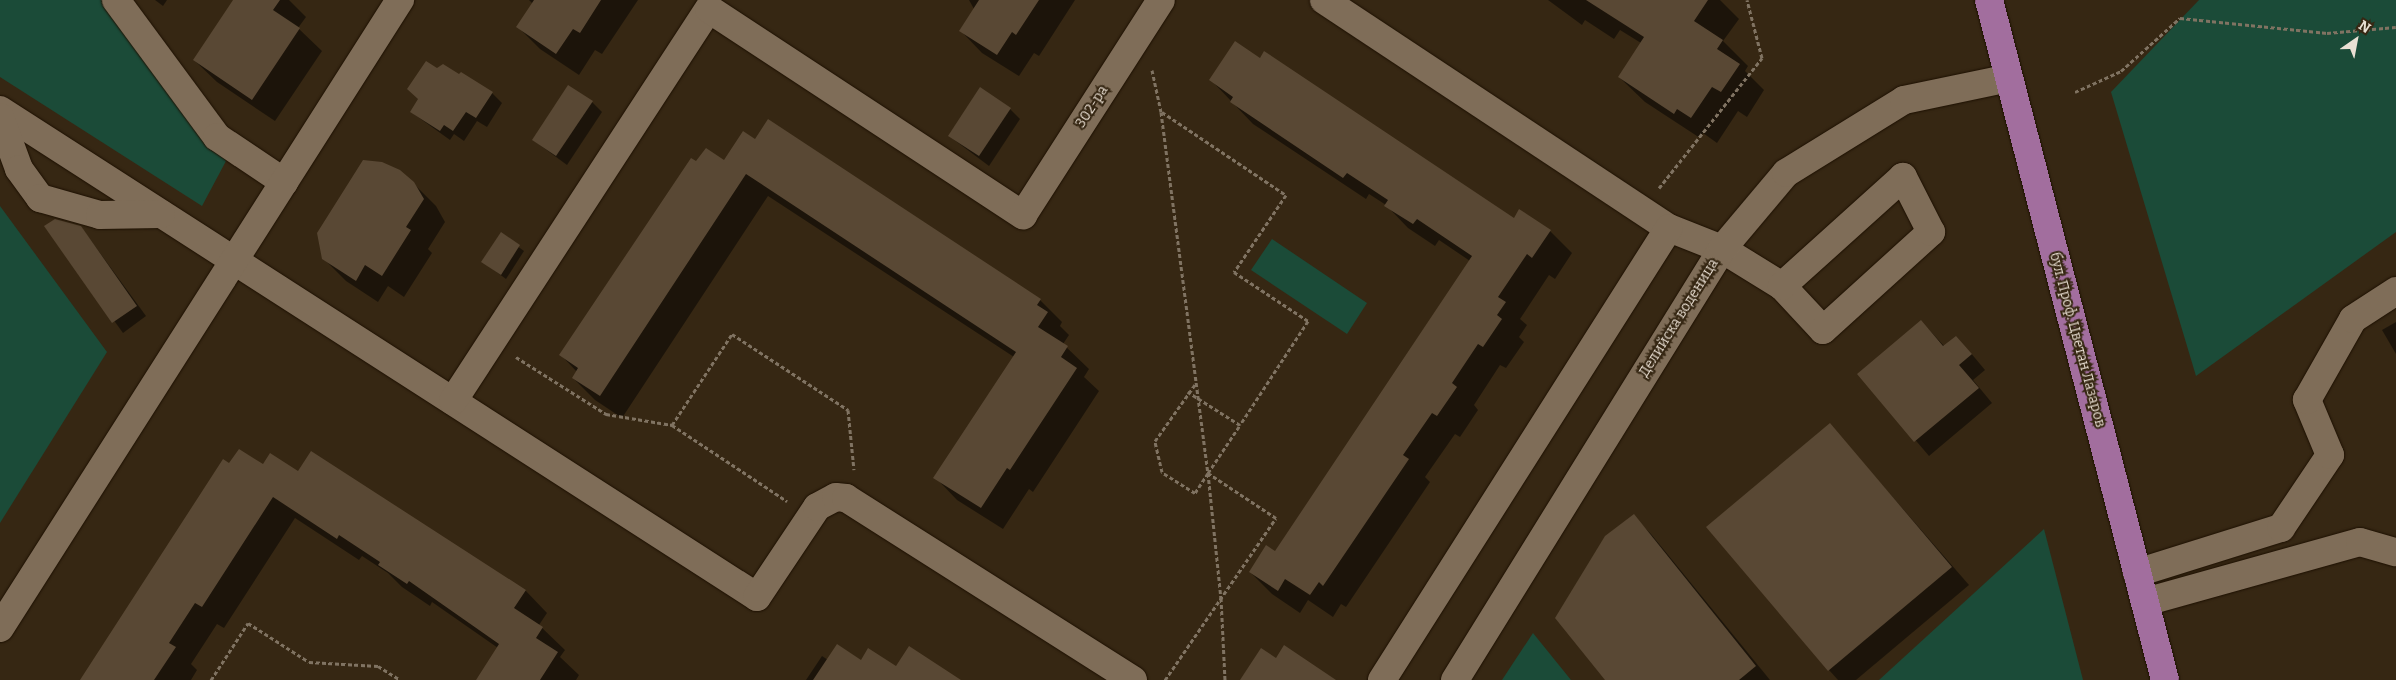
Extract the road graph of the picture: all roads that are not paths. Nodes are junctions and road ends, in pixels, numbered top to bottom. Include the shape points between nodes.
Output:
1 (116, 0) edge
2 (400, 0) edge
3 (1161, 0) edge
4 (1324, 0) edge
5 (1989, 0) edge
6 (2008, 78) junction
7 (0, 110) edge
8 (0, 117) edge
9 (284, 182) junction
10 (162, 214) junction
11 (1669, 228) junction
12 (1722, 249) junction
13 (234, 260) junction
14 (1782, 286) junction
15 (2396, 291) edge
16 (453, 401) junction
17 (2396, 552) edge
18 (2137, 573) junction
19 (2145, 602) junction
20 (0, 628) edge
21 (1133, 680) edge
22 (1382, 680) edge
23 (1455, 680) edge
24 (2165, 680) edge

1 - 9 street via 217,137
2 - 9 street
3 - 16 street, 302-ра via 1023,215 709,10
4 - 11 street
5 - 6 main road, бул. Проф. Цветан Лазаров
6 - 12 street, Делийска воденица via 1904,100 1786,173
6 - 18 main road, бул. Проф. Цветан Лазаров
7 - 10 street
8 - 10 street via 19,169 40,198 100,215
9 - 13 street
10 - 13 street
11 - 12 street
11 - 22 street
12 - 14 street
12 - 23 street, Делийска воденица
13 - 16 street
13 - 20 street
14 - 14 street via 1823,330 1931,232 1903,178
15 - 18 street via 2353,318 2307,400 2330,455 2281,528
16 - 21 street via 757,597 810,516 821,504 836,497 856,502
17 - 19 street via 2360,542
18 - 19 main road, бул. Проф. Цветан Лазаров
19 - 24 main road, бул. Проф. Цветан Лазаров

